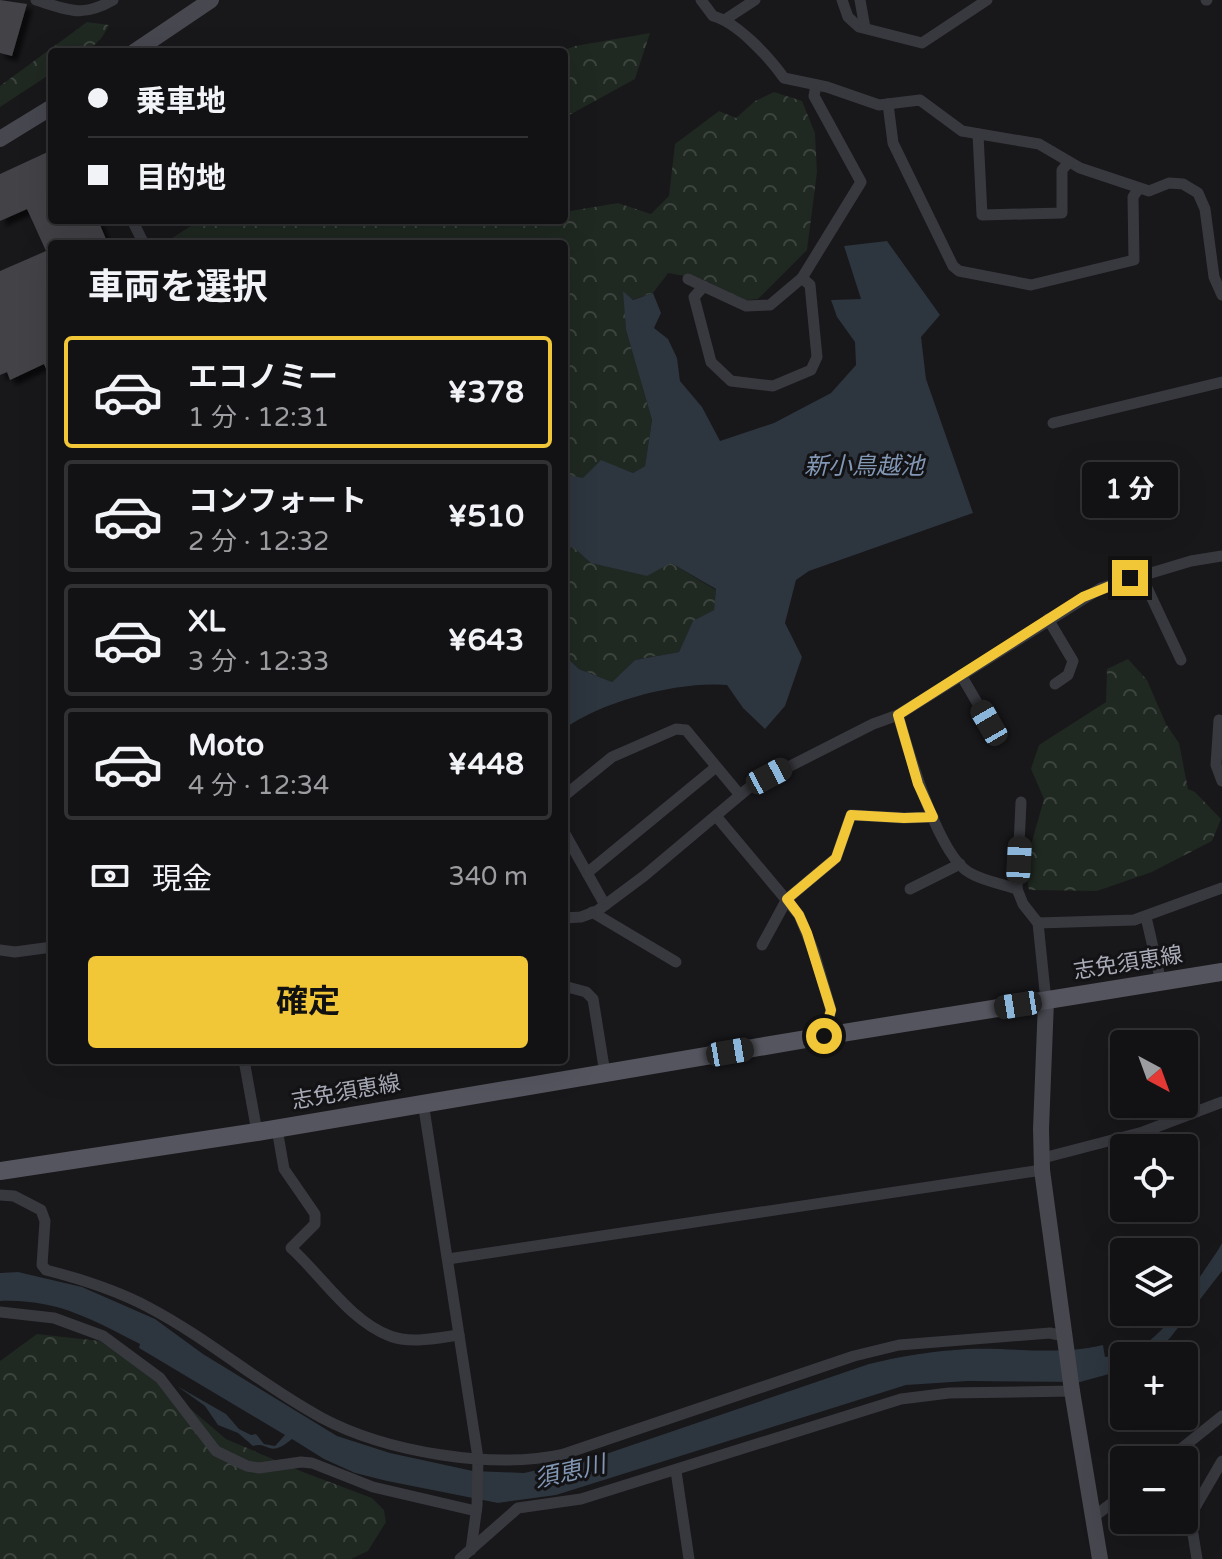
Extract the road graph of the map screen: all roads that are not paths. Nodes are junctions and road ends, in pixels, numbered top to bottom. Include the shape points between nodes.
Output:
1 (36, 0) edge
2 (113, 0) edge
3 (211, 0) edge
4 (701, 0) edge
5 (755, 0) edge
6 (842, 0) edge
7 (860, 0) edge
8 (987, 0) edge
9 (726, 19) junction
10 (865, 28) junction
11 (140, 48) edge
12 (816, 85) junction
13 (888, 104) junction
14 (48, 109) edge
15 (978, 134) junction
16 (0, 139) edge
17 (1069, 162) junction
18 (1139, 188) junction
19 (802, 278) junction
20 (688, 279) dead end
21 (704, 286) junction
22 (1220, 286) edge
23 (1222, 382) edge
24 (1053, 423) dead end
25 (1222, 556) edge
26 (1141, 575) junction
27 (1048, 619) junction
28 (1181, 660) dead end
29 (961, 675) junction
30 (1055, 684) dead end
31 (898, 715) junction
32 (1219, 720) dead end
33 (989, 723) dead end
34 (1219, 743) edge
35 (716, 767) junction
36 (1222, 781) edge
37 (568, 793) edge
38 (740, 795) junction
39 (1021, 802) dead end
40 (716, 816) junction
41 (933, 817) junction
42 (568, 839) edge
43 (960, 864) junction
44 (587, 873) junction
45 (1222, 888) edge
46 (910, 889) dead end
47 (1017, 889) junction
48 (787, 899) junction
49 (605, 905) junction
50 (592, 912) junction
51 (1146, 917) junction
52 (568, 918) edge
53 (1038, 923) junction
54 (762, 945) dead end
55 (48, 948) edge
56 (0, 950) edge
57 (676, 962) dead end
58 (1222, 972) edge
59 (1161, 982) junction
60 (568, 987) edge
61 (1046, 1001) junction
62 (824, 1036) junction
63 (245, 1064) edge
64 (605, 1073) junction
65 (423, 1102) junction
66 (1222, 1102) edge
67 (277, 1129) junction
68 (257, 1132) junction
69 (1042, 1164) junction
70 (0, 1171) edge
71 (0, 1195) edge
72 (448, 1259) junction
73 (0, 1312) edge
74 (459, 1335) junction
75 (1065, 1340) junction
76 (1072, 1388) junction
77 (1222, 1416) edge
78 (1184, 1446) edge
79 (478, 1458) junction
80 (1222, 1461) edge
81 (676, 1471) junction
82 (1110, 1504) edge
83 (476, 1508) junction
84 (1092, 1518) junction
85 (471, 1550) junction
86 (460, 1559) edge
87 (689, 1559) edge
88 (1100, 1559) edge
89 (1197, 1559) edge

1 - 2 street via 74,12
3 - 11 street
4 - 9 street via 713,16
5 - 9 street
6 - 10 street via 848,17
7 - 10 street
8 - 10 street via 922,43
9 - 12 street via 771,59 784,78
12 - 13 street
12 - 19 street via 814,96 861,182
13 - 15 street via 920,100 962,131
13 - 18 street via 893,143 959,271 1031,285 1134,260 1133,197
14 - 16 street
15 - 17 street via 1039,144
15 - 17 street via 982,215 1062,213 1062,170
17 - 18 street
18 - 22 street via 1183,184 1198,193
19 - 21 street via 770,305 746,306
19 - 21 street via 810,285 817,357 811,370 773,386 731,381 711,362 694,297
20 - 21 street
23 - 24 street
25 - 26 street
26 - 27 street via 1101,588
26 - 28 street
27 - 29 street
27 - 30 street via 1073,661 1068,675
29 - 31 street
29 - 33 street
31 - 38 street
31 - 41 street
32 - 34 street
34 - 36 street via 1216,765
35 - 37 street via 686,730 676,729 612,757
35 - 38 street
35 - 44 street
38 - 40 street
39 - 47 street
40 - 48 street
40 - 49 street
41 - 43 street
41 - 48 street via 851,815 836,858
42 - 44 street
43 - 46 street
43 - 47 street via 969,873
44 - 49 street
45 - 51 street
47 - 53 street
48 - 54 street
48 - 62 street via 814,952 831,1010
49 - 50 street
50 - 52 street
50 - 57 street
51 - 53 street
51 - 59 street
53 - 61 street
55 - 56 street
58 - 59 main road, 志免須恵線
59 - 61 main road, 志免須恵線
60 - 64 street via 593,999
61 - 62 main road, 志免須恵線
61 - 69 street
62 - 64 main road, 志免須恵線
63 - 68 street
64 - 65 main road, 志免須恵線
65 - 67 main road, 志免須恵線
65 - 72 street
66 - 69 street
67 - 68 main road, 志免須恵線
67 - 74 street via 284,1169 315,1214 315,1224 291,1248 351,1312 390,1336 421,1340
68 - 70 main road, 志免須恵線
69 - 72 street
69 - 75 street
71 - 79 street via 41,1210 46,1270 147,1306 322,1418 355,1433
72 - 74 street
73 - 83 street via 54,1318 103,1336 152,1369 216,1451 247,1466 312,1463 373,1487
74 - 79 street
75 - 76 street
75 - 79 street via 1050,1333 899,1345 564,1454
76 - 81 street via 901,1399
76 - 84 street
77 - 78 street
79 - 83 street
80 - 89 street via 1190,1516
81 - 85 street via 581,1499 518,1508
81 - 87 street
82 - 84 street
83 - 85 street
84 - 88 street
85 - 86 street

